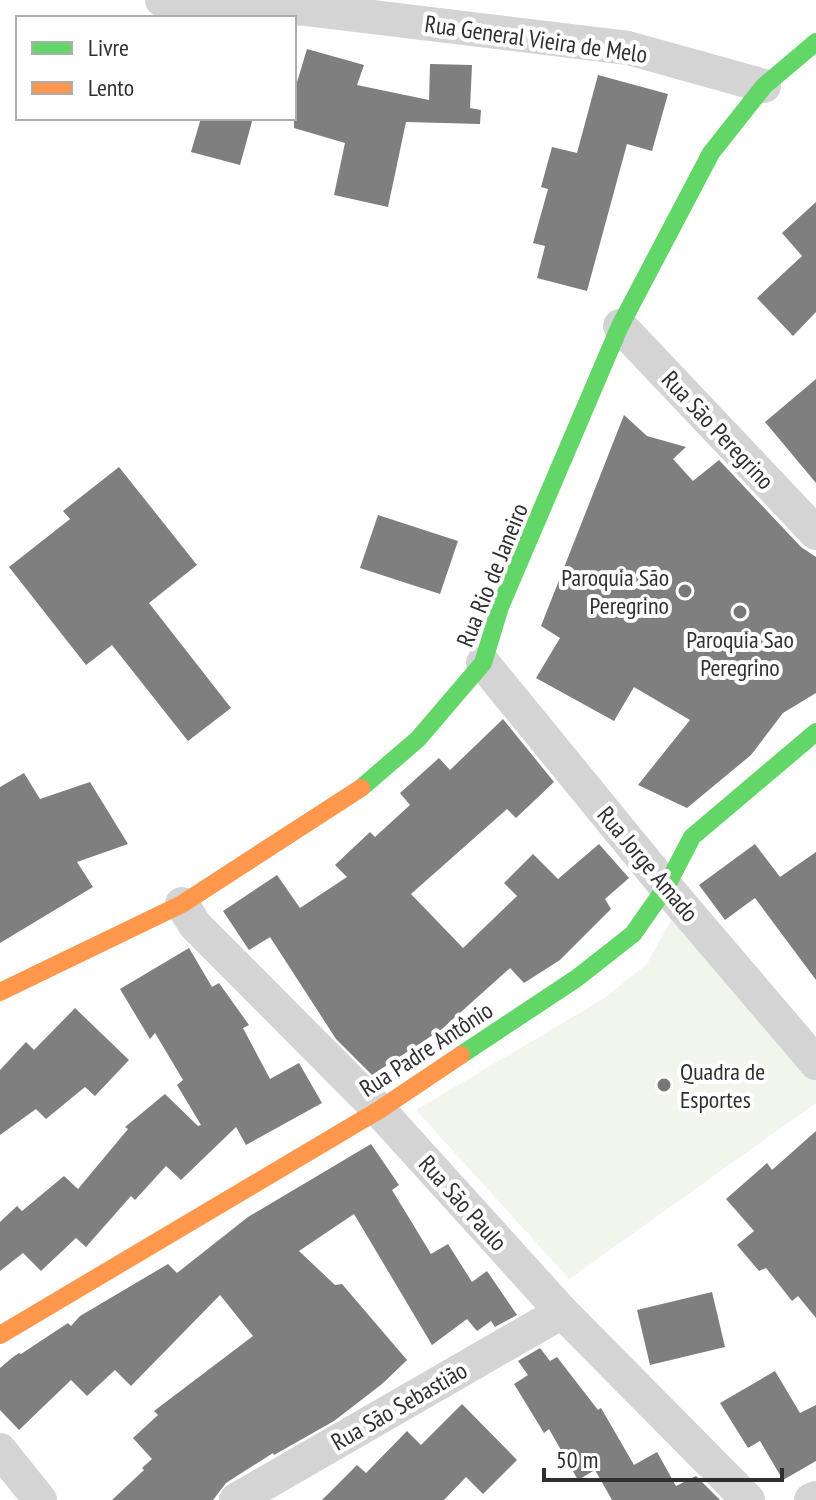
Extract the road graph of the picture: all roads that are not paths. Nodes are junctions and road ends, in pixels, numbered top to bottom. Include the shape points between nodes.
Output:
1 (162, 0) edge
2 (224, 3) edge
3 (314, 4) edge
4 (816, 42) edge
5 (764, 86) junction
6 (620, 326) junction
7 (816, 533) edge
8 (483, 663) junction
9 (816, 732) edge
10 (666, 887) junction
11 (182, 904) junction
12 (0, 992) edge
13 (816, 1063) edge
14 (379, 1110) junction
15 (562, 1312) junction
16 (0, 1335) edge
17 (0, 1450) edge
18 (40, 1500) edge
19 (236, 1500) edge
20 (748, 1500) edge

1 - 2 street, Rua General Vieira de Melo
2 - 3 street, Rua General Vieira de Melo
3 - 5 street, Rua General Vieira de Melo via 628,48
4 - 5 main road, Rua Rio de Janeiro
5 - 6 main road, Rua Rio de Janeiro via 711,153
6 - 7 street, Rua São Peregrino
6 - 8 main road, Rua Rio de Janeiro via 500,607
8 - 10 street, Rua Jorge Amado
8 - 11 main road, Rua Rio de Janeiro via 418,739 353,795
9 - 10 main road, Rua Padre Antônio via 692,837
10 - 13 street, Rua Jorge Amado
10 - 14 main road, Rua Padre Antônio via 633,934
11 - 12 main road, Rua Rio de Janeiro
11 - 14 street, Rua São Paulo via 195,925
14 - 15 street, Rua São Paulo
14 - 16 main road, Rua Padre Antônio
15 - 19 street, Rua São Sebastião
15 - 20 street, Rua São Paulo
17 - 18 street

